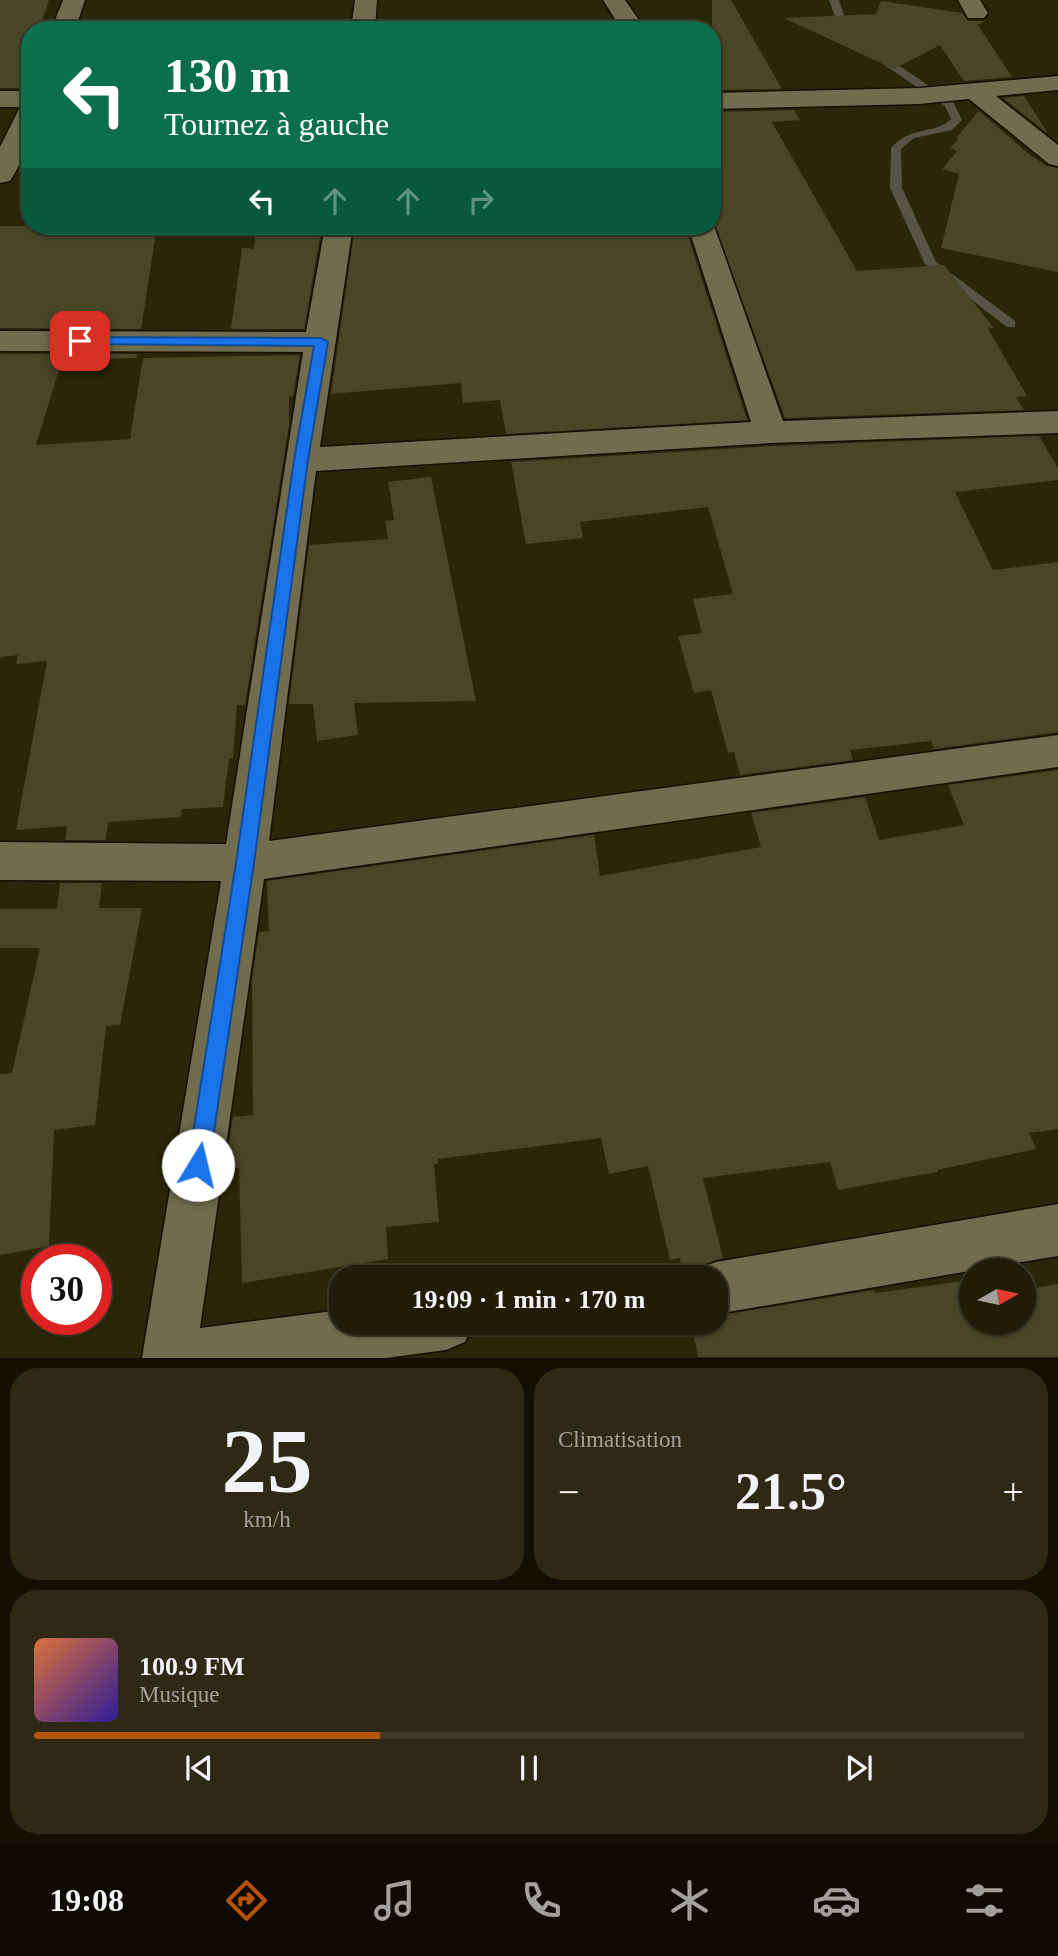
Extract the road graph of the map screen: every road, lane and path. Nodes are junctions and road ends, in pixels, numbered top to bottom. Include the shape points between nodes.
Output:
1 (74, 0) edge
2 (366, 0) edge
3 (614, 0) edge
4 (66, 21) edge
5 (364, 21) edge
6 (628, 21) edge
7 (1058, 83) edge
8 (962, 91) junction
9 (0, 99) edge
10 (21, 99) edge
11 (721, 101) edge
12 (21, 130) edge
13 (1058, 158) edge
14 (0, 175) edge
15 (338, 235) edge
16 (705, 235) edge
17 (0, 341) edge
18 (321, 342) junction
19 (1058, 422) edge
20 (771, 432) junction
21 (301, 460) junction
22 (1058, 751) edge
23 (0, 861) edge
24 (245, 863) junction
25 (1058, 1230) edge
26 (728, 1286) edge
27 (351, 1335) edge
28 (169, 1357) edge
29 (177, 1357) edge

1 - 4 street
2 - 5 street
3 - 6 street
7 - 8 street
8 - 11 street
8 - 13 street
9 - 10 street
12 - 14 street
15 - 18 street
16 - 20 street
17 - 18 street
18 - 21 street
19 - 20 street
20 - 21 street
21 - 24 street
22 - 24 street
23 - 24 street
24 - 28 street
25 - 26 street
27 - 29 street

